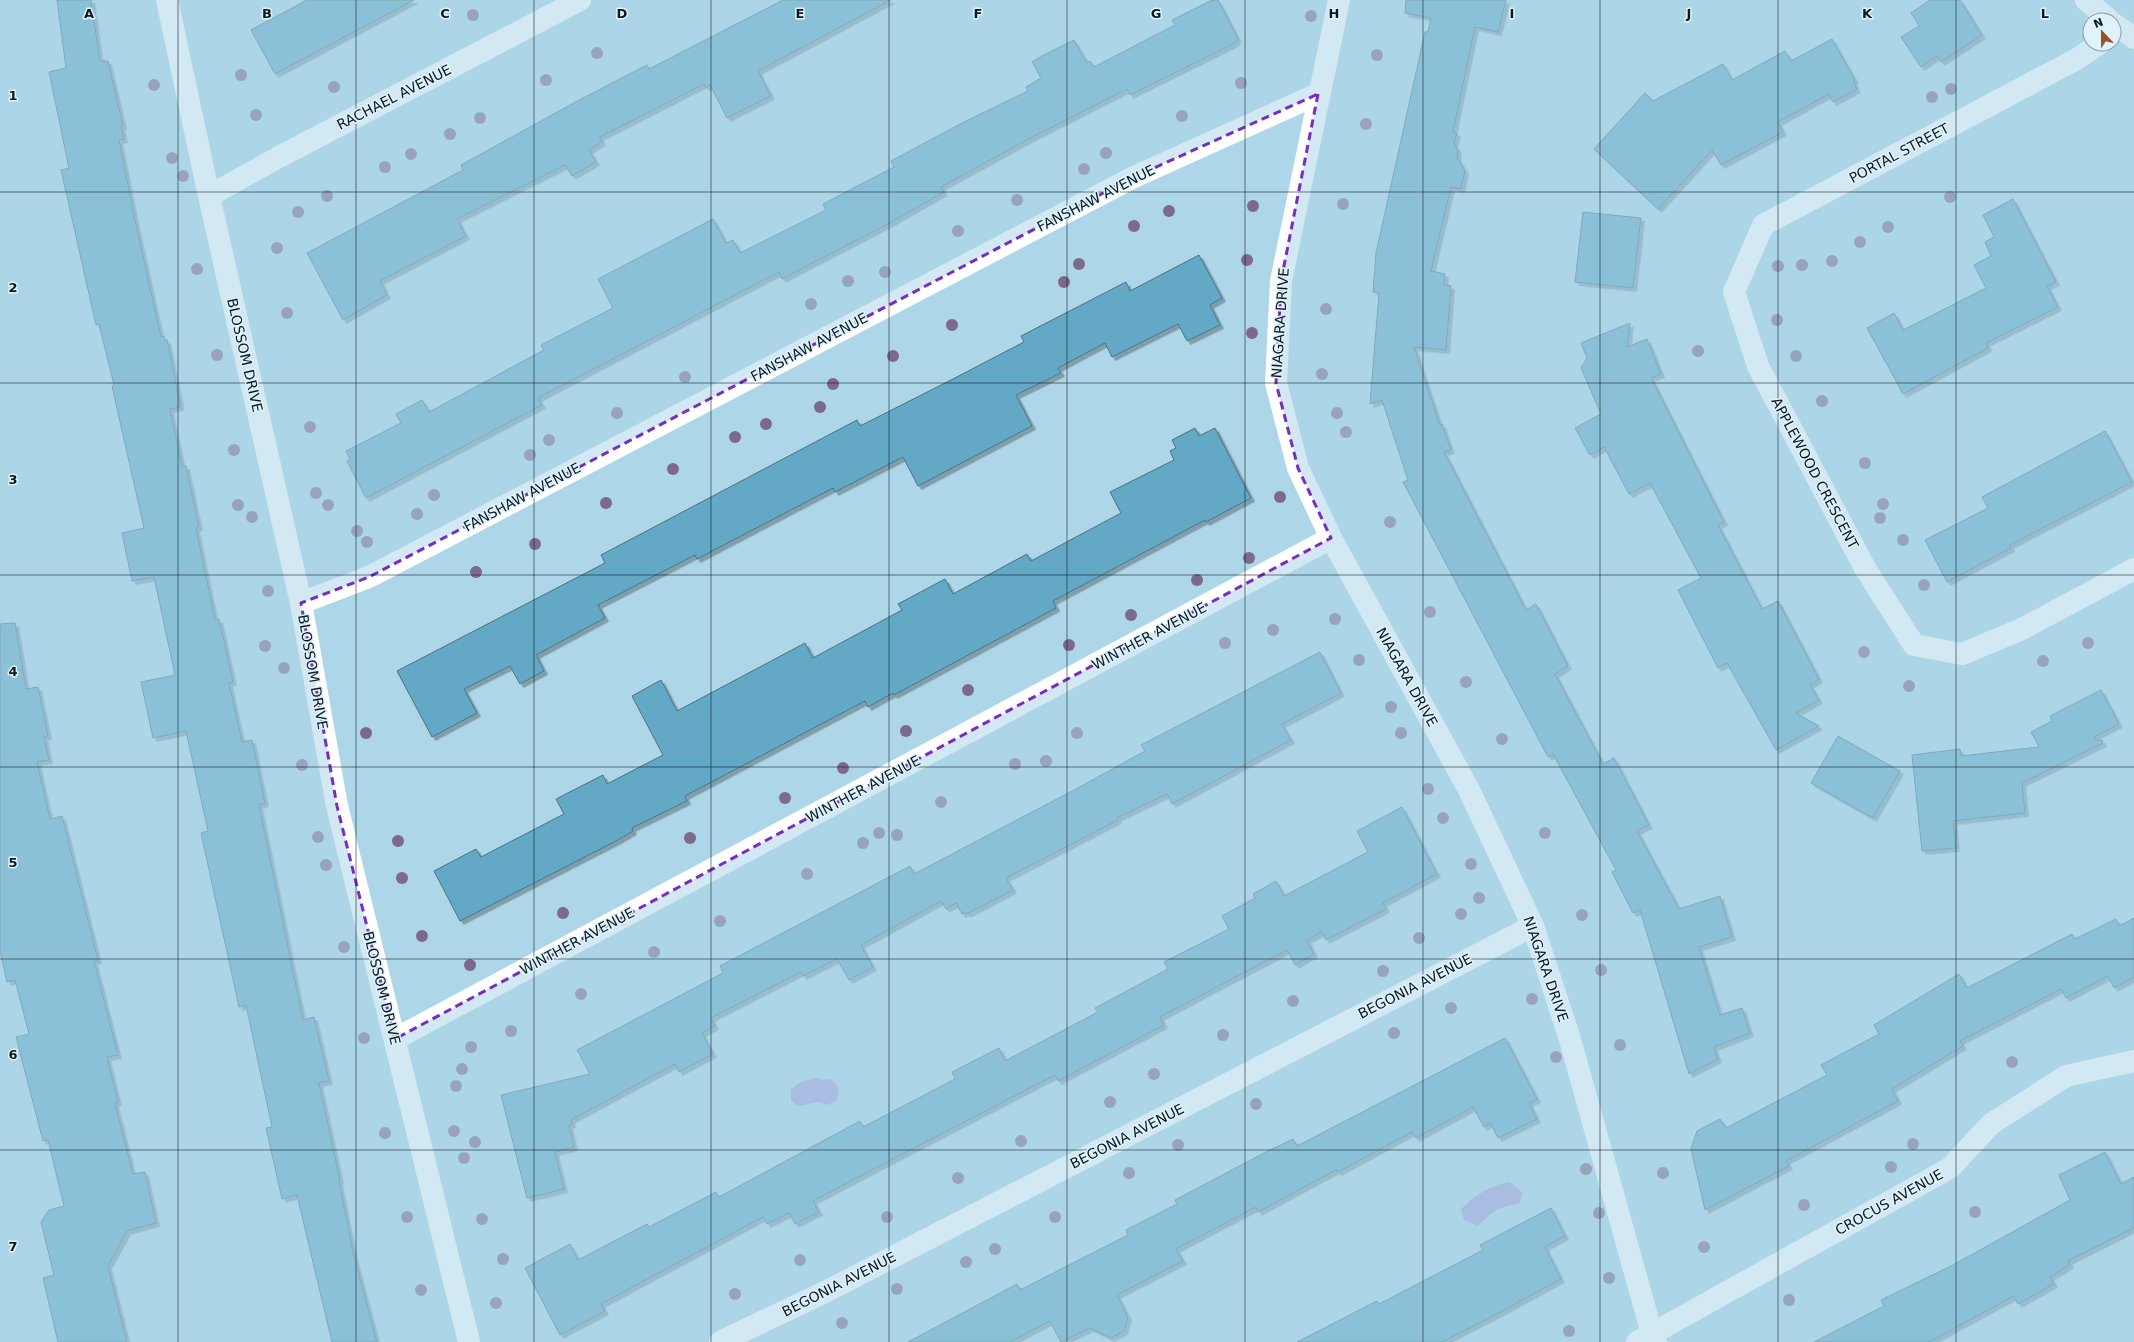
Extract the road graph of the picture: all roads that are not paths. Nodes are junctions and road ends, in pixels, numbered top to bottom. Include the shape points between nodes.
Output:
1 (167, 0) edge
2 (580, 0) edge
3 (1338, 0) edge
4 (2086, 0) edge
5 (2102, 12) edge
6 (2087, 52) edge
7 (1318, 94) junction
8 (209, 196) junction
9 (1734, 292) joint
10 (1331, 538) junction
11 (2134, 569) edge
12 (301, 603) junction
13 (1533, 926) junction
14 (395, 1039) junction
15 (2134, 1061) edge
16 (1649, 1339) edge
17 (469, 1342) edge
18 (720, 1342) edge

1 - 8 street, BLOSSOM DRIVE
2 - 8 street, RACHAEL AVENUE
3 - 7 street, NIAGARA DRIVE
4 - 5 street
6 - 9 street, PORTAL STREET via 1763,224
7 - 10 street, NIAGARA DRIVE via 1280,281 1276,382 1298,468
7 - 12 street, FANSHAW AVENUE via 1134,177 369,577
8 - 12 street, BLOSSOM DRIVE
9 - 11 street, APPLEWOOD CRESCENT via 1758,366 1865,568 1914,645 1962,654 2022,629
10 - 13 street, NIAGARA DRIVE via 1469,790
10 - 14 street, WINTHER AVENUE
12 - 14 street, BLOSSOM DRIVE via 337,806
13 - 16 street, NIAGARA DRIVE via 1569,1036
13 - 18 street, BEGONIA AVENUE via 827,1291
14 - 17 street, BLOSSOM DRIVE
15 - 16 street, CROCUS AVENUE via 2066,1076 1991,1124 1950,1168

